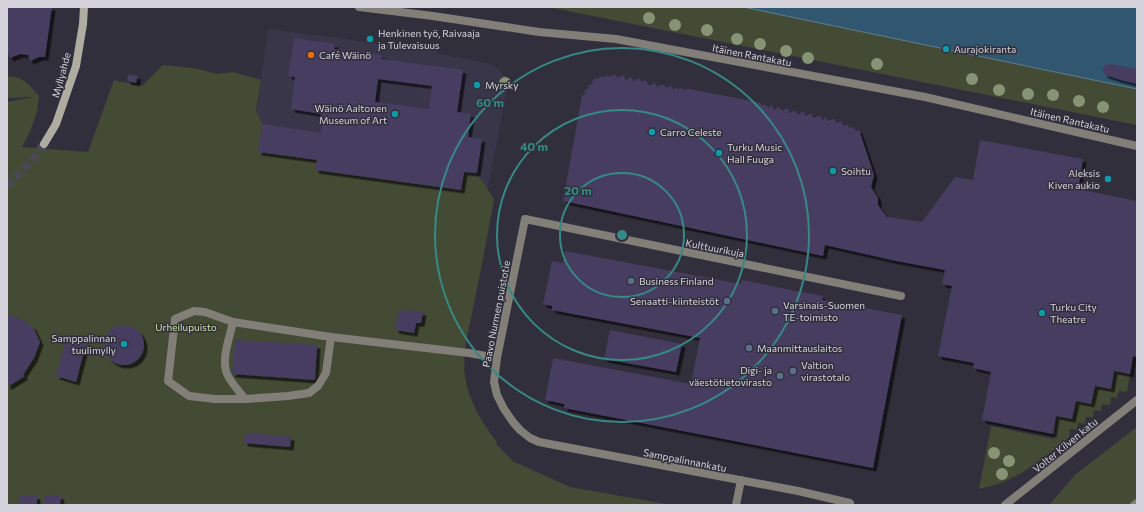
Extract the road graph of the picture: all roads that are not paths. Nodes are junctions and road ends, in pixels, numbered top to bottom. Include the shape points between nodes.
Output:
1 (84, 7) edge
2 (359, 7) edge
3 (44, 144) tunnel mouth
4 (1137, 146) edge
5 (525, 219) joint
6 (902, 296) dead end
7 (233, 322) junction
8 (331, 337) junction
9 (497, 358) junction
10 (245, 400) junction
11 (1137, 400) edge
12 (520, 430) joint
13 (741, 480) junction
14 (1137, 503) edge
15 (849, 504) edge
16 (736, 505) edge
17 (1005, 505) edge
18 (1134, 505) edge

1 - 3 main road, Myllyahde via 76,66 56,124
2 - 4 street, Itäinen Rantakatu via 539,32 616,39 925,97
5 - 6 street, Kulttuurikuja
5 - 9 street, Paavo Nurmen puistotie
7 - 8 street
7 - 10 street via 225,356 226,371
7 - 10 street via 206,312 194,311 175,319 168,381 189,396
8 - 9 street
8 - 10 street via 326,373 318,386 309,393
9 - 12 street, Paavo Nurmen puistotie via 494,382 497,394 504,409
11 - 17 street, Volter Kilven katu
12 - 13 street, Samppalinnankatu via 539,442
13 - 15 street, Samppalinnankatu
13 - 16 street
14 - 18 street

